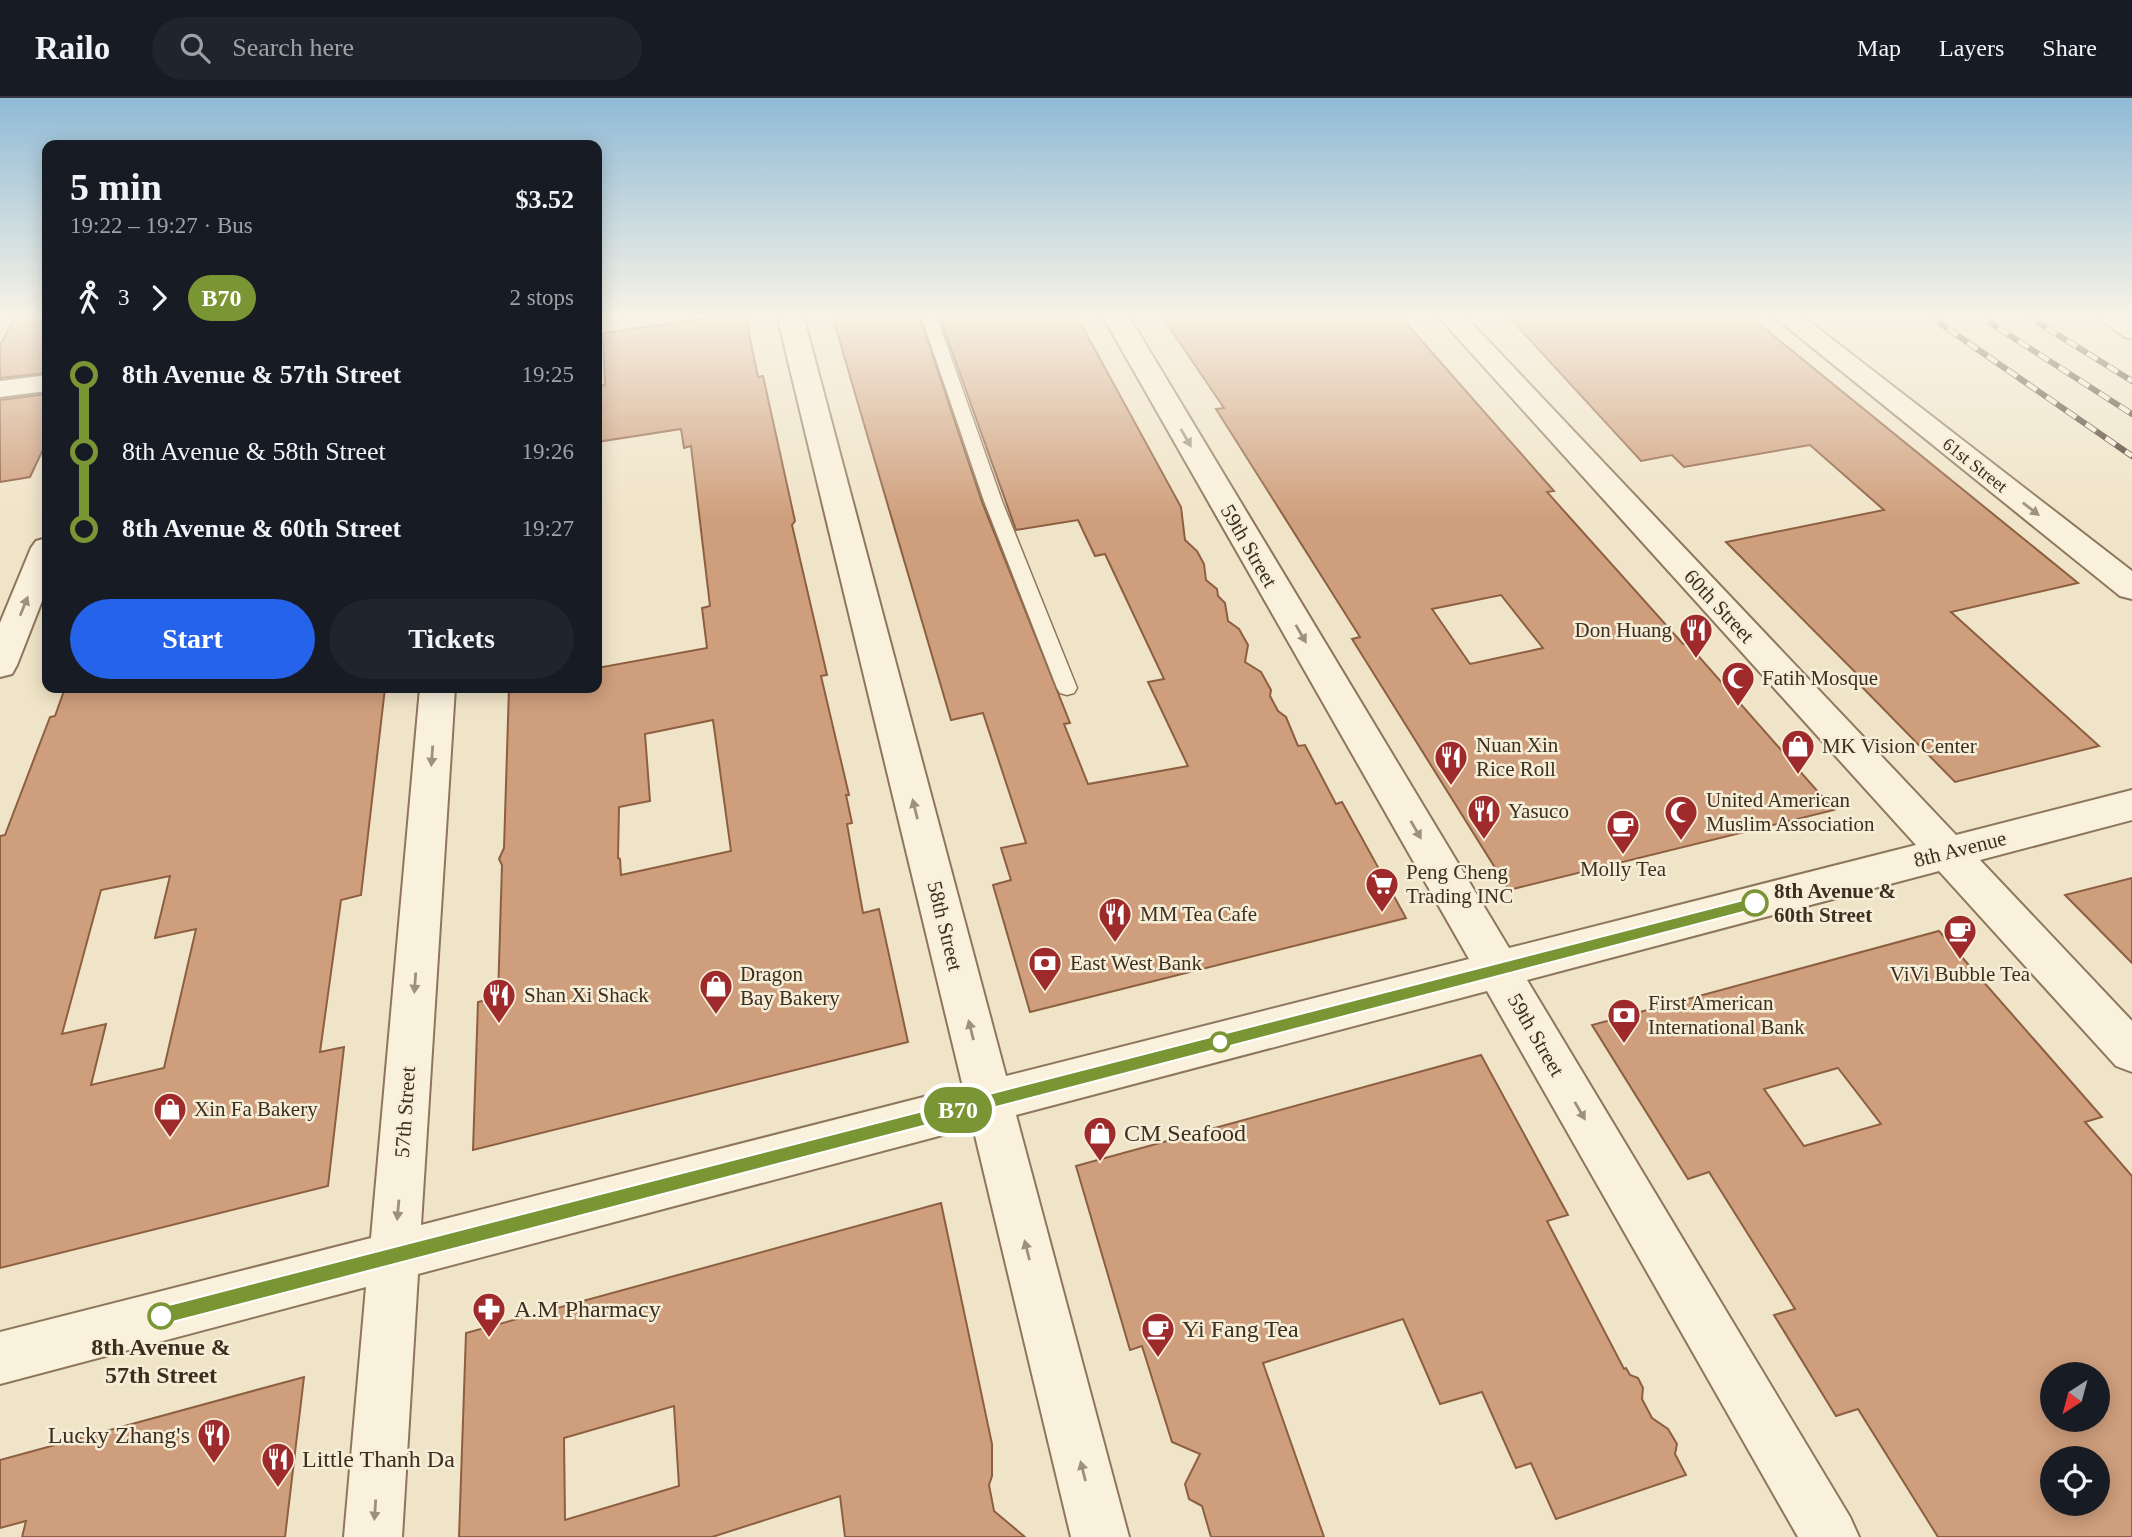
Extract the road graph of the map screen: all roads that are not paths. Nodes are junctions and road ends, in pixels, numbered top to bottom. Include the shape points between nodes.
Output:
1 (807, 382) edge
2 (951, 382) edge
3 (1154, 382) edge
4 (1512, 382) edge
5 (1870, 382) edge
6 (42, 384) edge
7 (0, 389) edge
8 (42, 560) edge
9 (2132, 589) edge
10 (0, 664) edge
11 (1067, 688) dead end
12 (437, 693) edge
13 (2132, 804) edge
14 (1947, 853) junction
15 (1497, 970) junction
16 (2132, 1052) edge
17 (989, 1102) junction
18 (394, 1256) junction
19 (0, 1358) edge
20 (373, 1537) edge
21 (1100, 1537) edge
22 (1830, 1537) edge

17 -> 1 street, 58th Street
2 - 11 lane
3 -> 15 street, 59th Street
4 - 14 street, 60th Street
5 -> 9 street, 61st Street
6 - 7 street
10 -> 8 street
12 -> 18 street, 57th Street
13 - 14 street, 8th Avenue
14 - 15 street, 8th Avenue
14 - 16 street, 60th Street
15 - 17 street, 8th Avenue
15 -> 22 street, 59th Street
17 - 18 street, 8th Avenue
21 -> 17 street, 58th Street
18 - 19 street, 8th Avenue
18 -> 20 street, 57th Street

